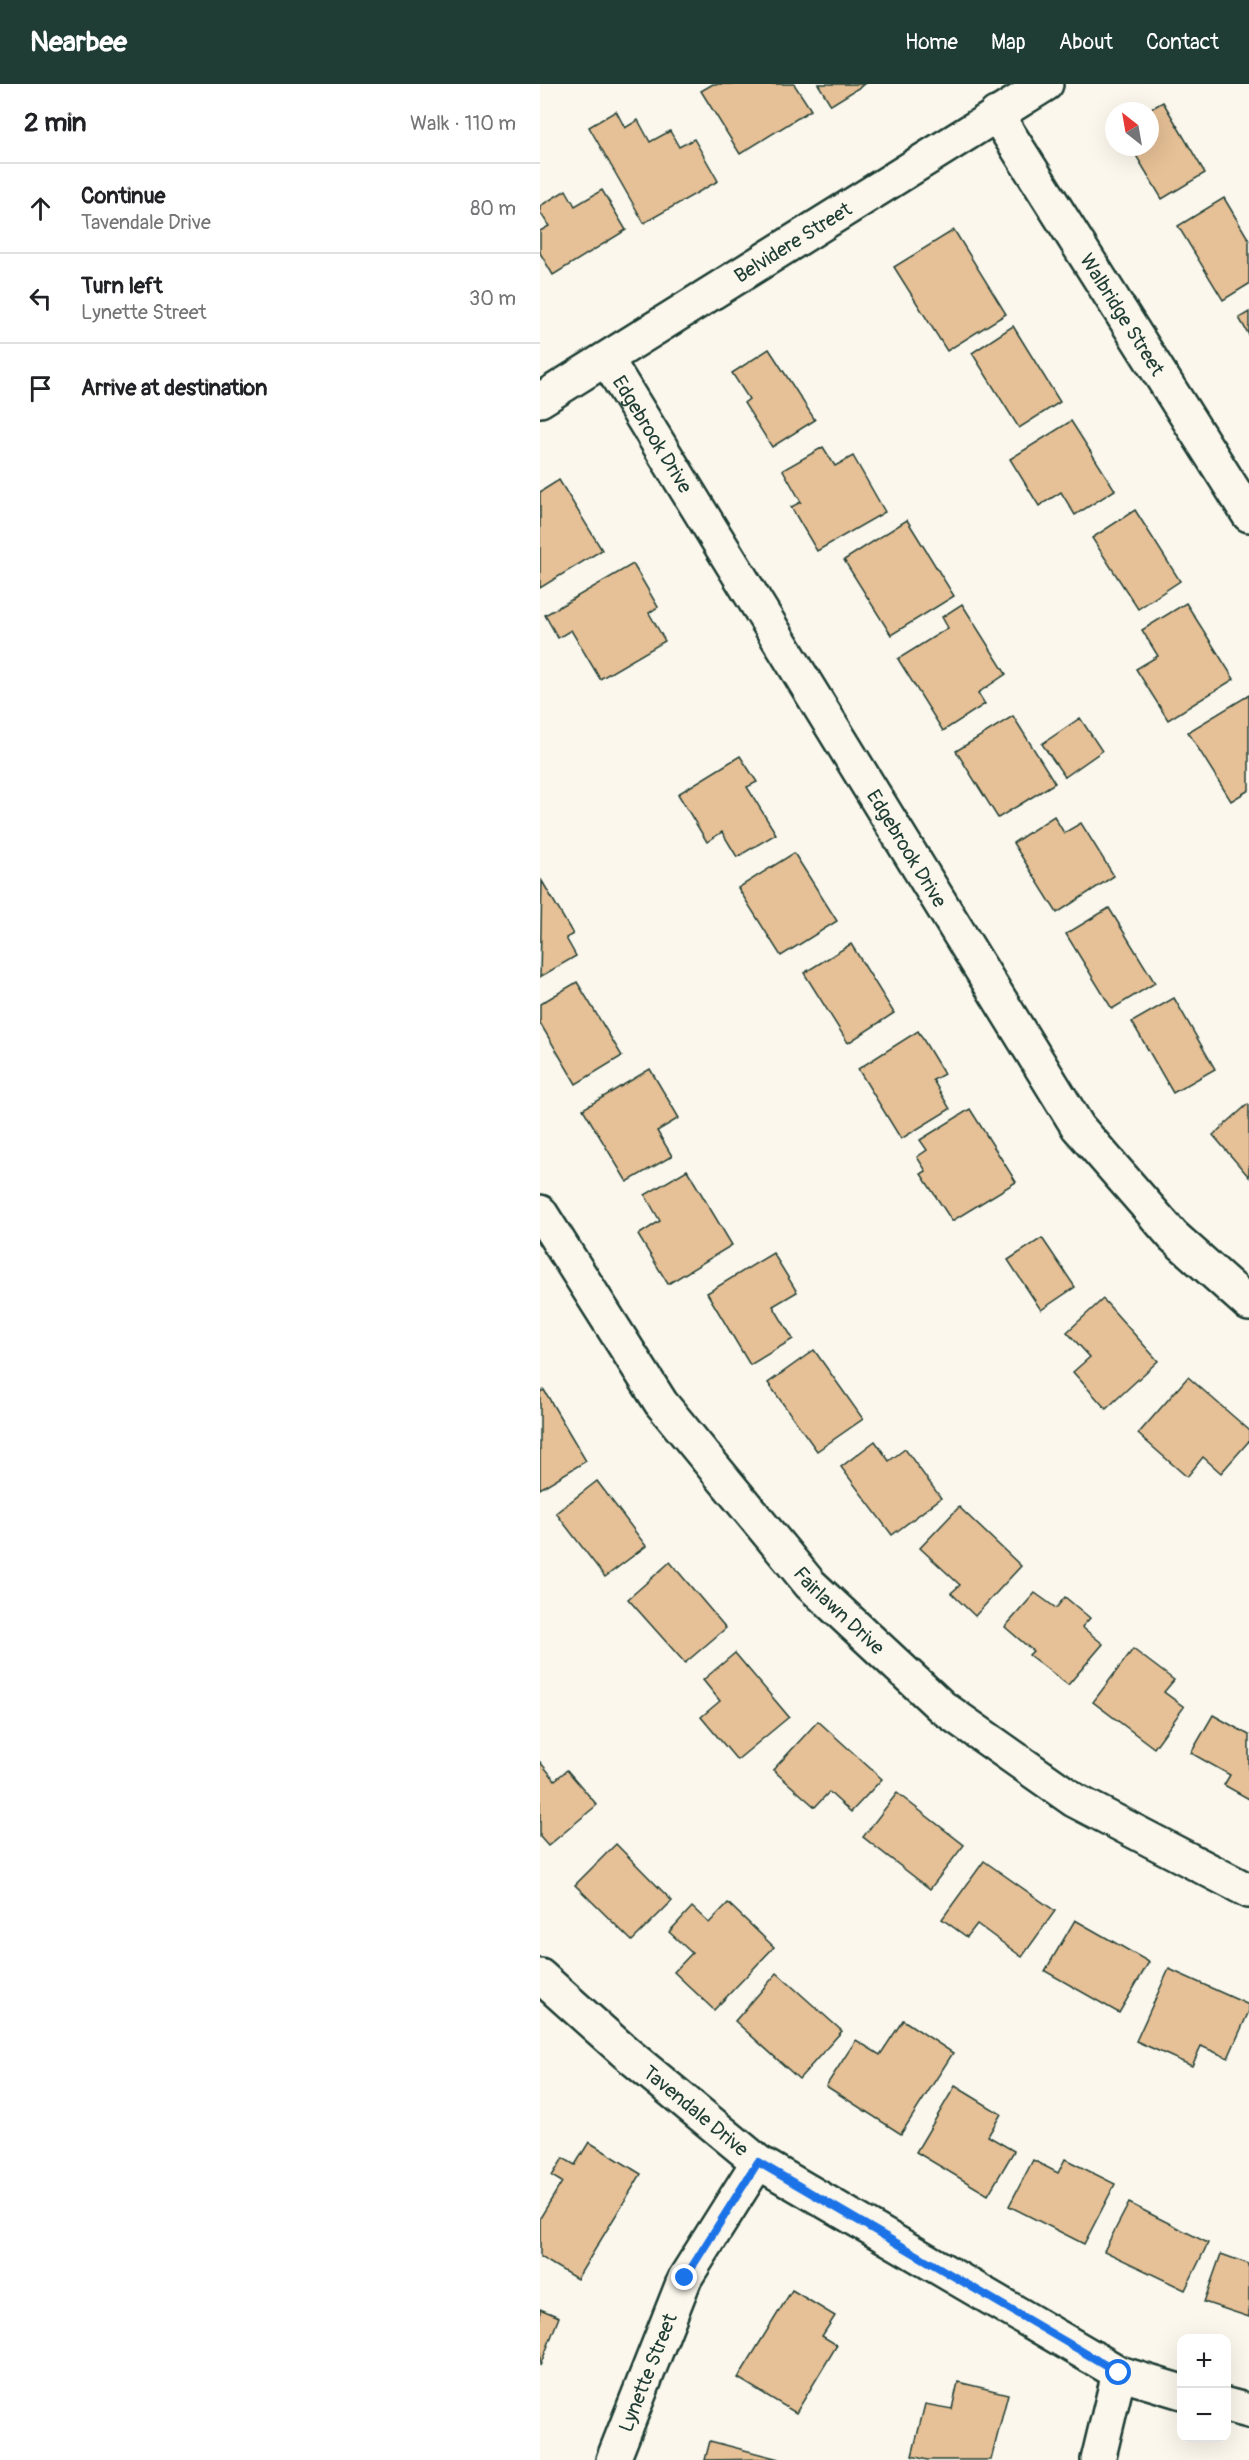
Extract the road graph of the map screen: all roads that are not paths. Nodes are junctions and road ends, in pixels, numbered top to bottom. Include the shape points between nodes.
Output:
1 (1046, 84) edge
2 (996, 114) junction
3 (607, 360) junction
4 (540, 400) edge
5 (1249, 515) edge
6 (540, 1212) edge
7 (1249, 1304) edge
8 (1249, 1891) edge
9 (540, 1976) edge
10 (758, 2162) junction
11 (1119, 2373) junction
12 (1177, 2390) edge
13 (1231, 2406) edge
14 (1249, 2411) edge
15 (613, 2460) edge
16 (1098, 2460) edge

1 - 2 street, Belvidere Street
2 - 3 street, Belvidere Street
2 - 5 street, Walbridge Street
3 - 4 street, Belvidere Street
3 - 7 street, Edgebrook Drive via 1078,1127 1173,1236
6 - 8 street, Fairlawn Drive via 661,1403 810,1584 942,1707 1074,1800
9 - 10 street, Tavendale Drive
10 - 11 street, Tavendale Drive
10 - 15 street, Lynette Street via 685,2278
11 - 12 street, Tavendale Drive
11 - 16 street
13 - 14 street

